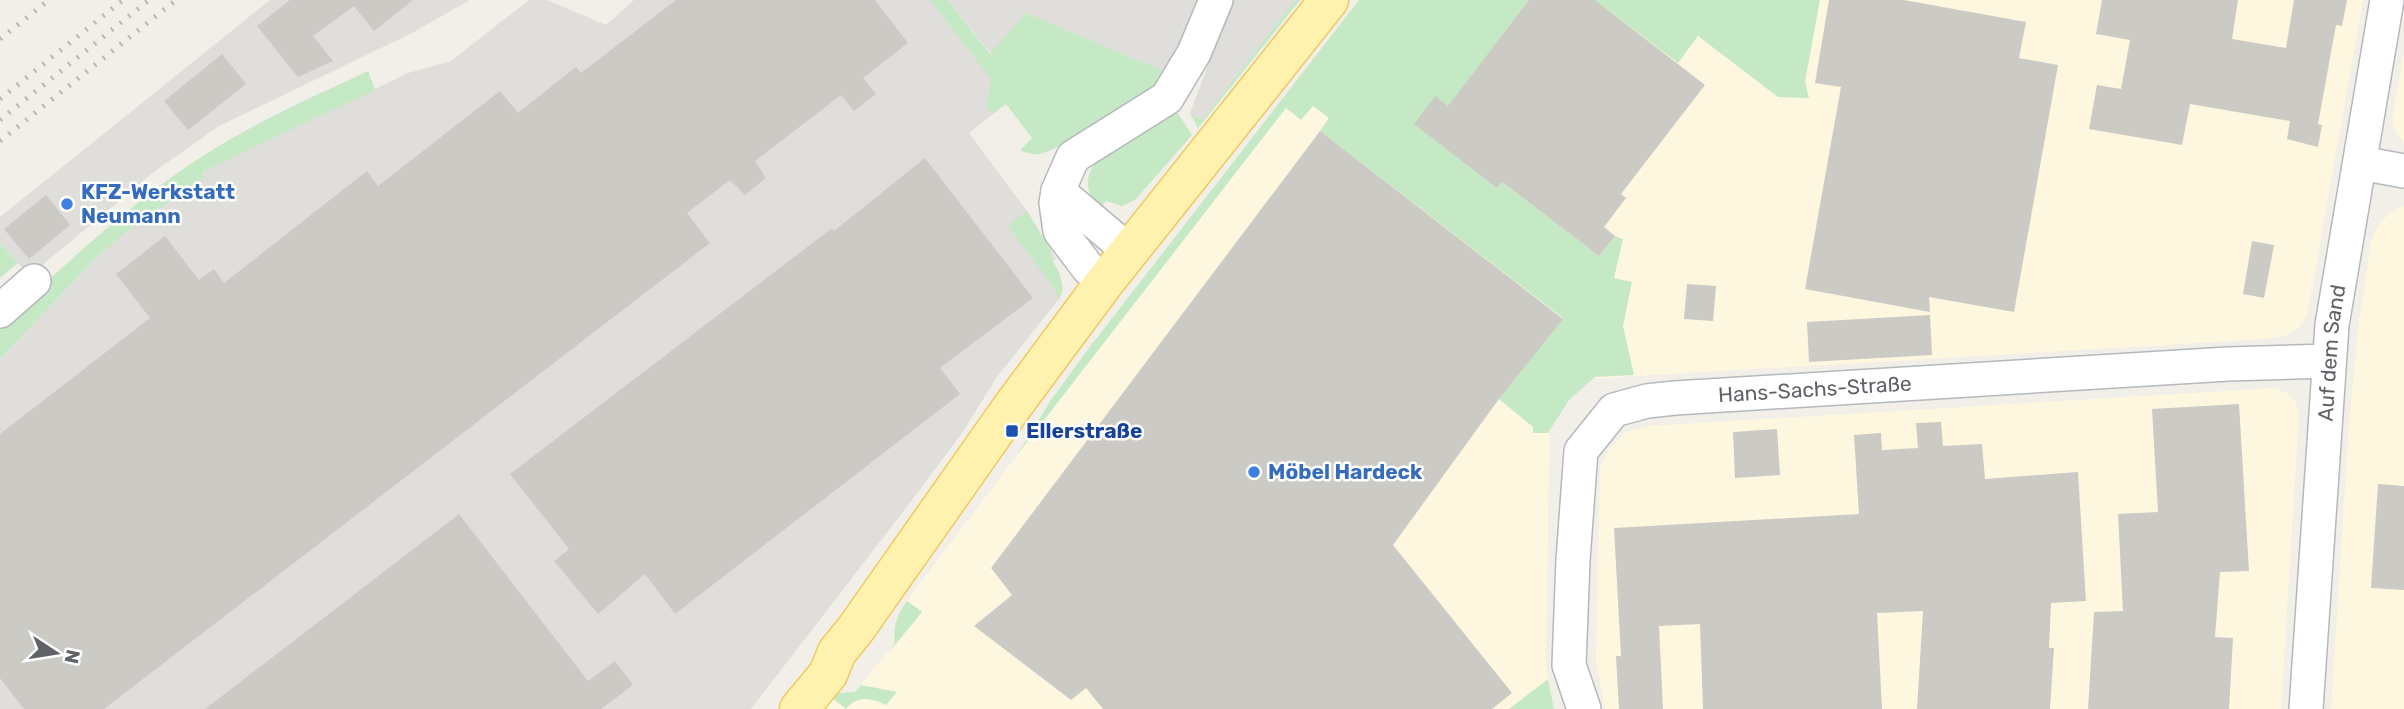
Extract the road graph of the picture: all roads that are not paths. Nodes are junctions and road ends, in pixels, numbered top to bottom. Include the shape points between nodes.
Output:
1 (1216, 0) edge
2 (1328, 0) edge
3 (2387, 0) edge
4 (2360, 163) junction
5 (2404, 171) edge
6 (1058, 191) junction
7 (1129, 251) junction
8 (34, 281) dead end
9 (1104, 284) junction
10 (0, 311) edge
11 (2329, 361) junction
12 (837, 652) junction
13 (774, 709) edge
14 (799, 709) edge
15 (1584, 709) edge
16 (2306, 709) edge

1 - 6 street via 1194,53 1167,98 1073,157
2 - 7 main road
3 - 4 street, Auf dem Sand
4 - 5 street
4 - 11 street, Auf dem Sand
6 - 7 street
6 - 9 street via 1060,231
7 - 9 main road
8 - 10 street
9 - 12 main road
11 - 15 street, Hans-Sachs-Straße via 1717,395 1647,401 1614,410 1581,451 1569,665
11 - 16 street, Auf dem Sand
12 - 13 main road via 817,659
12 - 14 main road via 828,674

